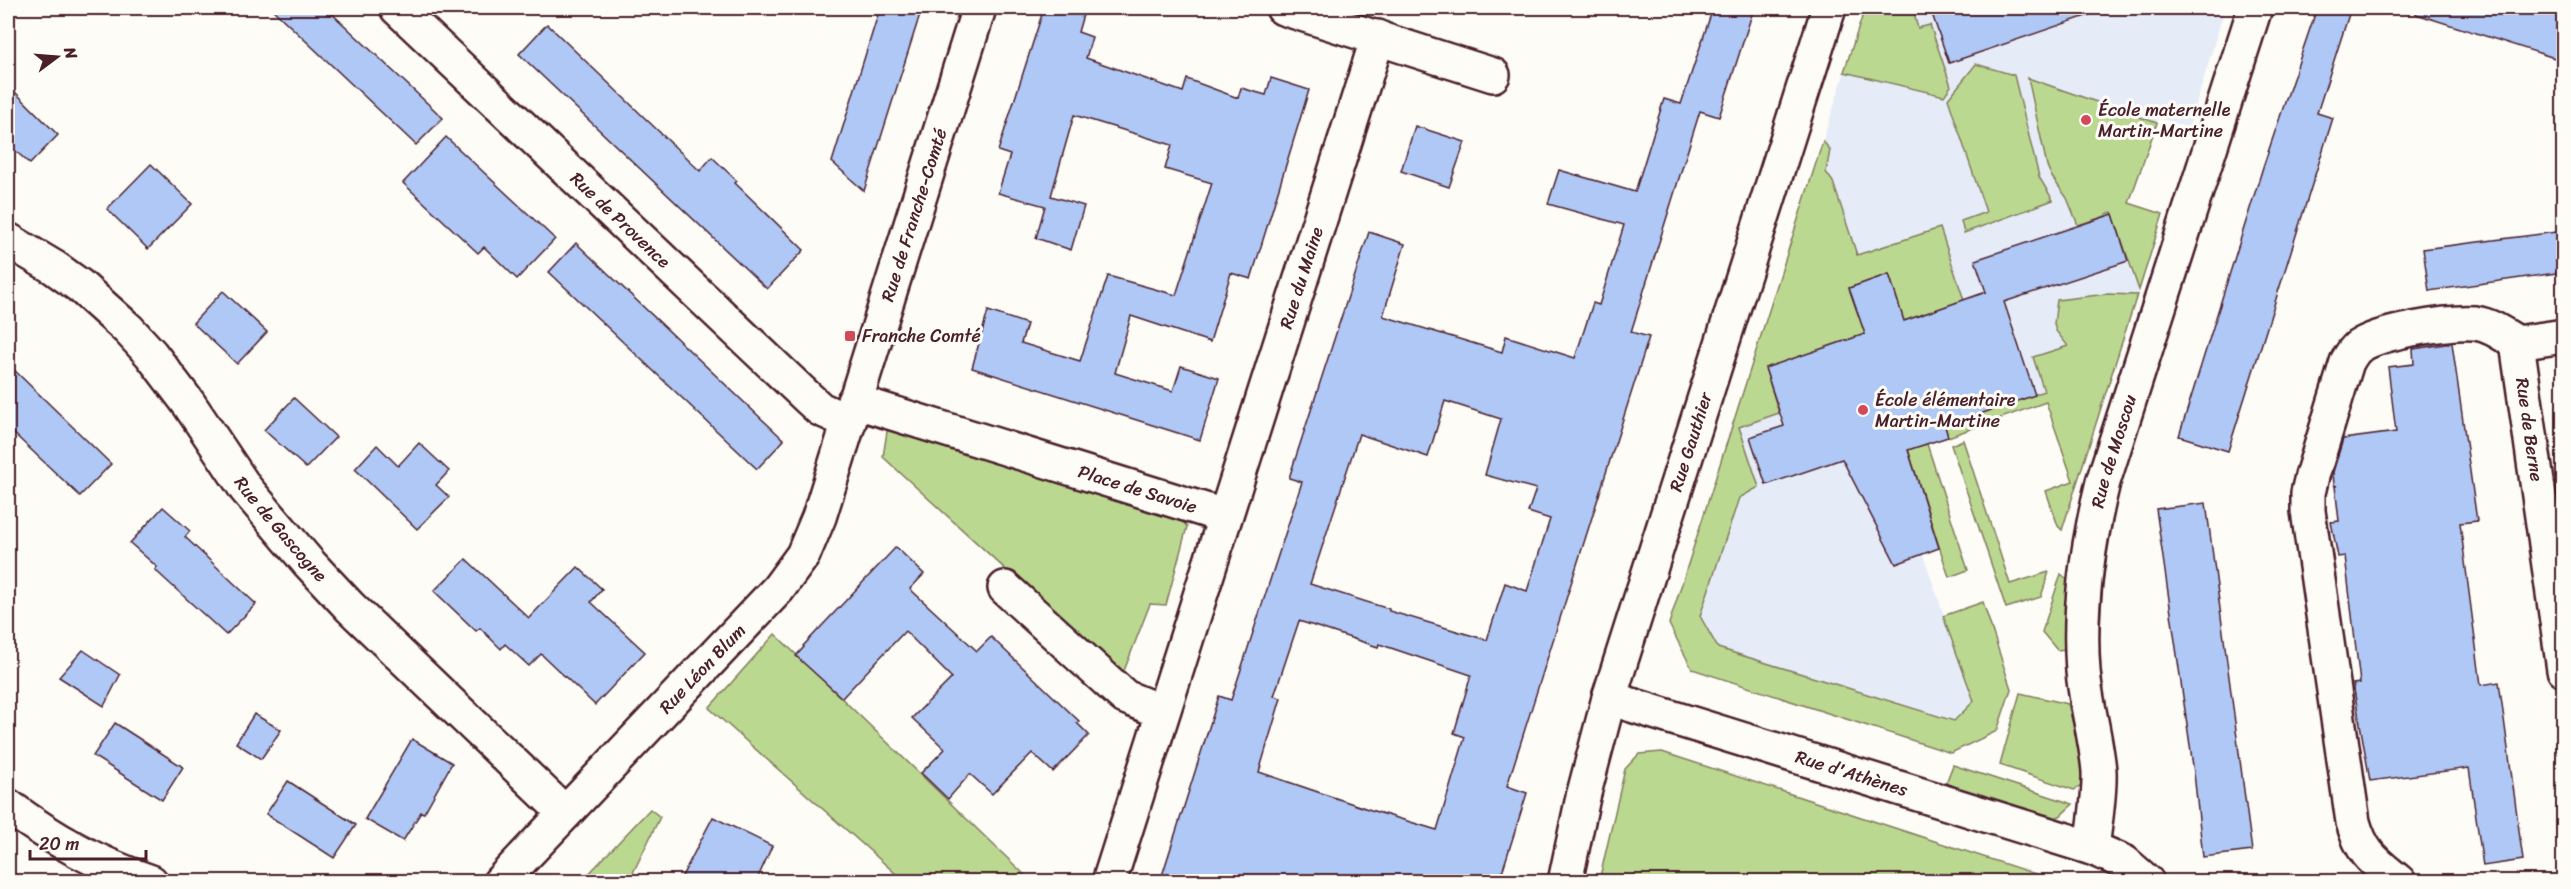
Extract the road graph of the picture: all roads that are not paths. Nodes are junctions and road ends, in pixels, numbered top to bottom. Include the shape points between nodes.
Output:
1 (397, 8) edge
2 (979, 8) edge
3 (1283, 8) edge
4 (1829, 8) edge
5 (2255, 8) edge
6 (1378, 38) junction
7 (1493, 75) dead end
8 (8, 240) edge
9 (2564, 336) edge
10 (2517, 343) junction
11 (852, 412) junction
12 (1224, 516) junction
13 (1005, 588) dead end
14 (2561, 635) edge
15 (2564, 669) edge
16 (1609, 698) junction
17 (1162, 711) junction
18 (8, 806) edge
19 (565, 813) junction
20 (2092, 848) junction
21 (151, 882) edge
22 (500, 882) edge
23 (1109, 882) edge
24 (1566, 882) edge
25 (2147, 882) edge
26 (2399, 882) edge

1 - 11 street, Rue de Provence via 808,399 820,409
2 - 11 street, Rue de Franche-Comté
3 - 6 street
4 - 16 street, Rue Gauthier
5 - 20 street, Rue de Moscou via 2095,514 2085,572 2082,637 2083,671 2099,771
6 - 7 street
6 - 12 street, Rue du Maine
8 - 19 street, Rue de Gascogne via 80,286 128,329 189,404 246,489 308,562
9 - 10 street
10 - 14 street, Rue de Berne
10 - 26 street via 2476,323 2388,334 2355,348 2347,362 2310,484 2308,511 2353,822 2367,856
11 - 12 street, Place de Savoie
11 - 19 street, Rue Léon Blum via 811,537 790,574
12 - 17 street
13 - 17 street via 1125,698
14 - 15 street, Rue de Berne
16 - 20 street, Rue d'Athènes
16 - 24 street, Rue Gauthier
17 - 23 street
18 - 21 street via 60,843
19 - 22 street, Rue Léon Blum
20 - 25 street via 2124,862

